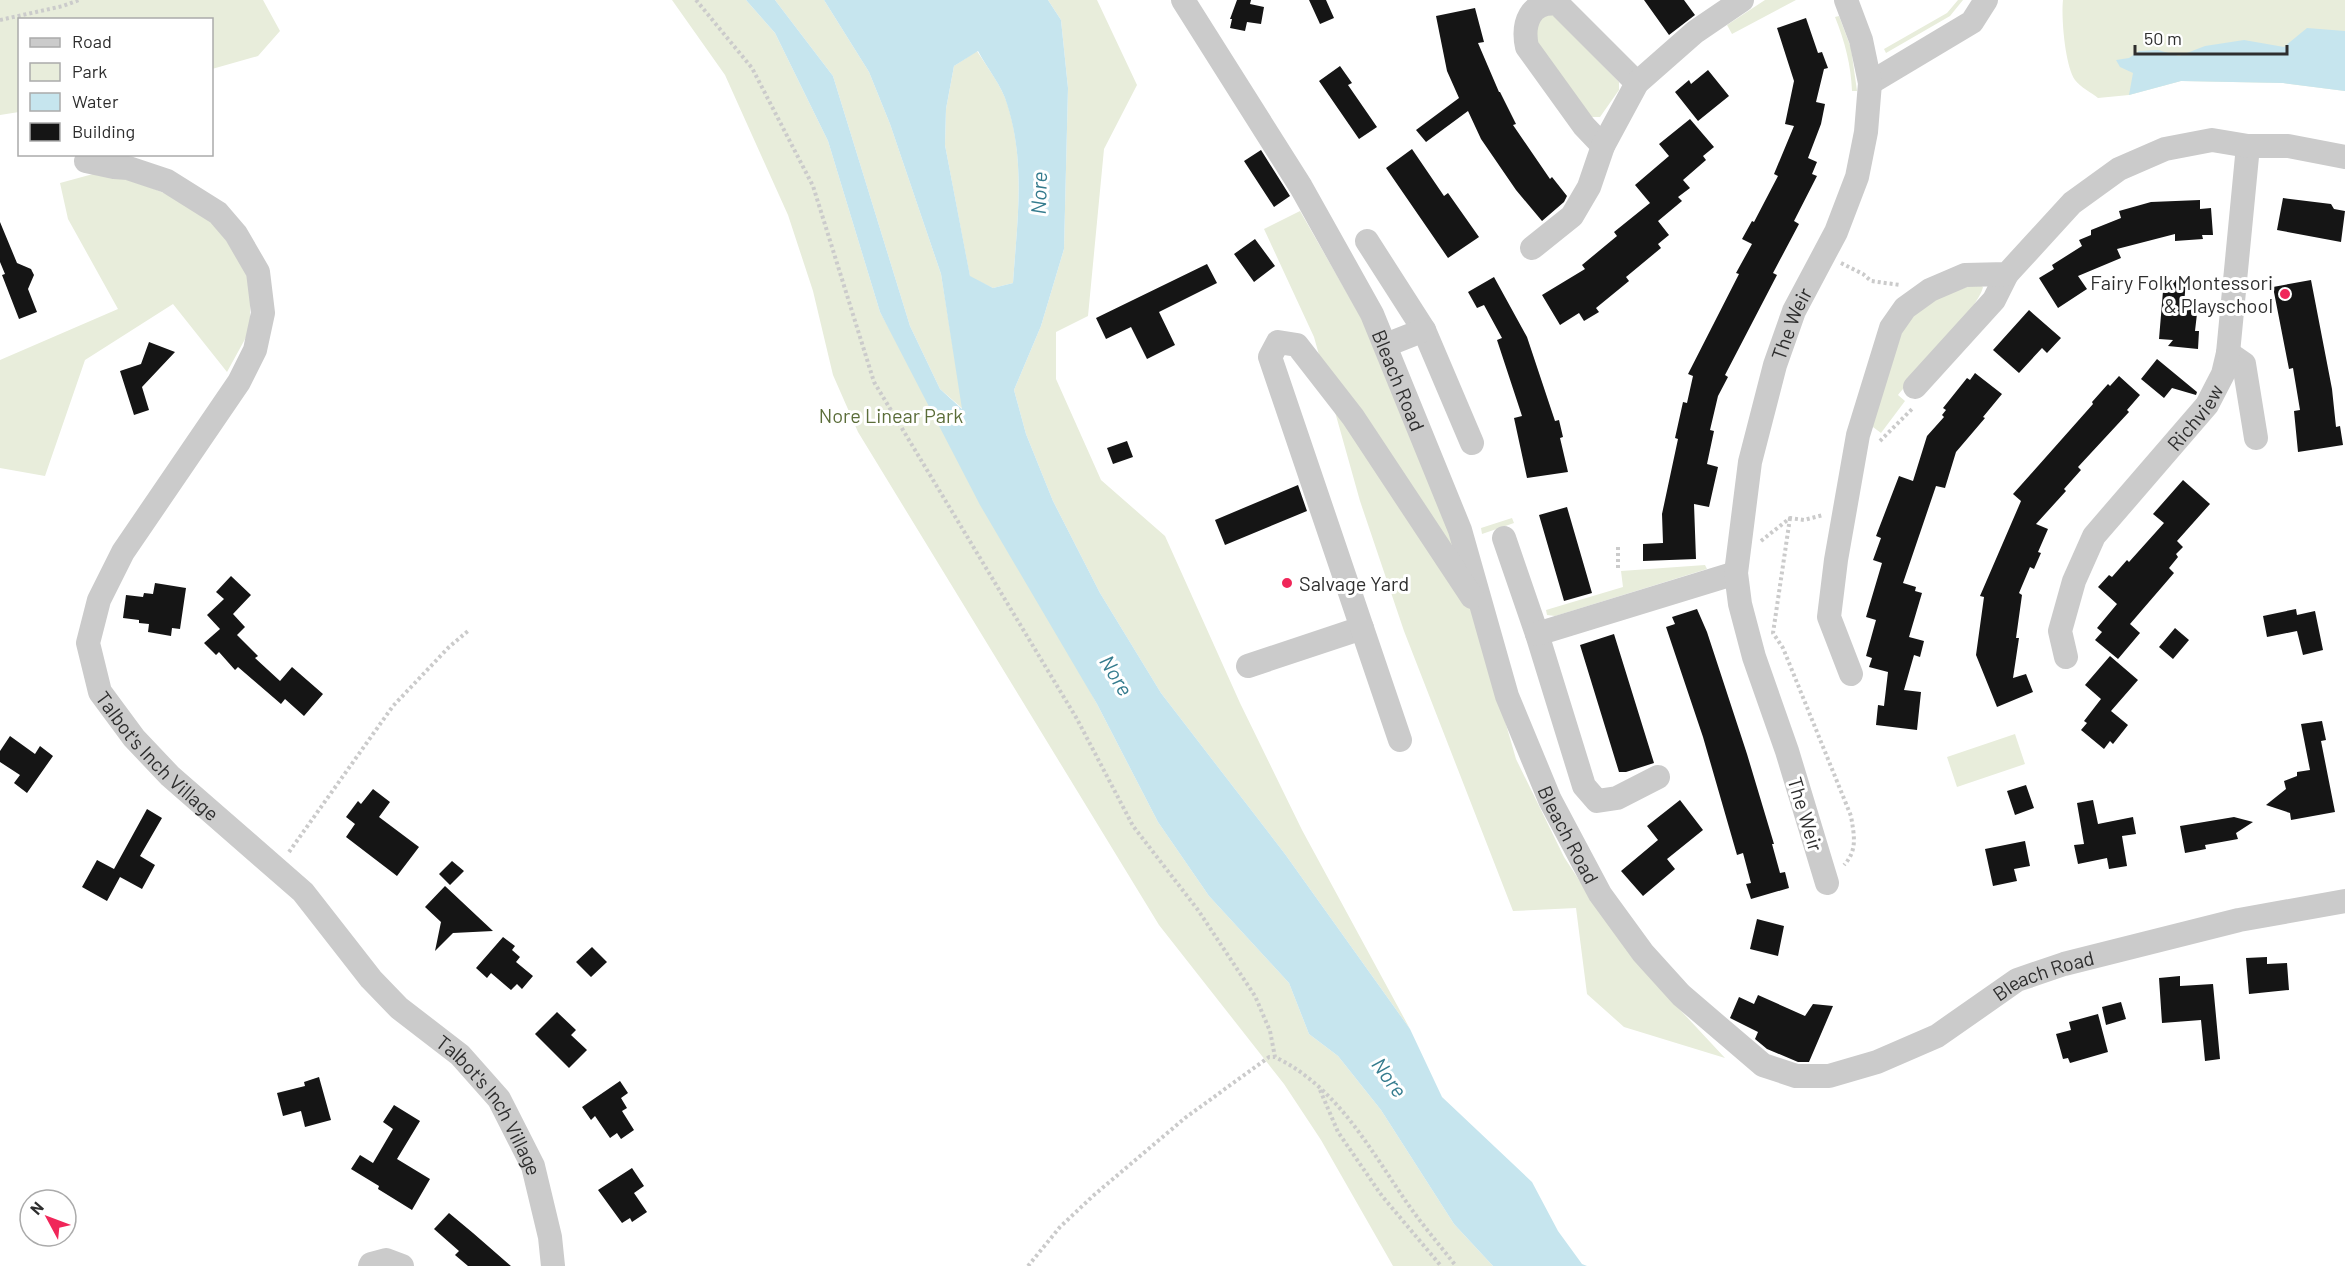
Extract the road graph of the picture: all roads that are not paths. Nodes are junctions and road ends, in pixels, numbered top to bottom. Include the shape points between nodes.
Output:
1 (1183, 0) edge
2 (1742, 0) edge
3 (1846, 0) edge
4 (1986, 0) edge
5 (1637, 83) junction
6 (1870, 84) junction
7 (1603, 146) junction
8 (2248, 146) junction
9 (2345, 157) edge
10 (86, 161) dead end
11 (1366, 241) dead end
12 (1532, 248) dead end
13 (2007, 274) junction
14 (1424, 330) junction
15 (1386, 345) junction
16 (2228, 353) junction
17 (1915, 387) road end
18 (2256, 438) dead end
19 (1472, 443) dead end
20 (1504, 538) dead end
21 (1736, 573) junction
22 (1484, 614) junction
23 (1362, 628) junction
24 (1537, 634) junction
25 (2067, 657) dead end
26 (1248, 666) dead end
27 (1851, 674) dead end
28 (1400, 740) dead end
29 (1658, 777) dead end
30 (1827, 883) road end
31 (2345, 901) edge
32 (370, 1266) edge
33 (402, 1266) edge
34 (553, 1266) edge

1 - 15 street, Bleach Road via 1301,187
2 - 5 street via 1695,32
3 - 6 street, The Weir via 1861,40
4 - 6 street via 1972,22
5 - 7 street
5 - 7 street via 1558,4 1537,6 1527,19 1527,47
6 - 21 street, The Weir via 1866,132 1849,202 1794,311 1775,364 1750,462
7 - 12 street via 1589,187 1572,216
8 - 9 street via 2288,146
8 - 13 street via 2200,142 2165,149 2120,169 2072,203
8 - 16 street, Richview
10 - 34 street, Talbot's Inch Village via 150,174 190,193 218,213 236,234 258,272 263,312 255,350 239,382 123,552 99,600 88,643 100,692 134,738 170,776 303,892 371,979 399,1008 460,1055 499,1099 533,1166
11 - 14 street
13 - 17 street via 1994,300
13 - 27 street via 1965,275 1930,290 1905,308 1891,328 1856,445 1836,560 1819,617
14 - 15 street
14 - 19 street
15 - 22 street, Bleach Road via 1460,530
16 - 18 street via 2244,364
16 - 25 street, Richview via 2223,374 2207,405 2094,536 2074,581 2060,631
20 - 24 street
21 - 24 street
21 - 30 street, The Weir via 1754,657
22 - 23 street via 1353,417 1297,345 1278,342 1270,357
22 - 31 street, Bleach Road via 1507,696 1550,800 1600,894 1681,996 1763,1065 1796,1076 1829,1076 1877,1062 1937,1036 2017,980 2036,973 2229,923
23 - 26 street
23 - 28 street
24 - 29 street via 1584,786 1597,801 1617,798
32 - 33 street via 386,1260

